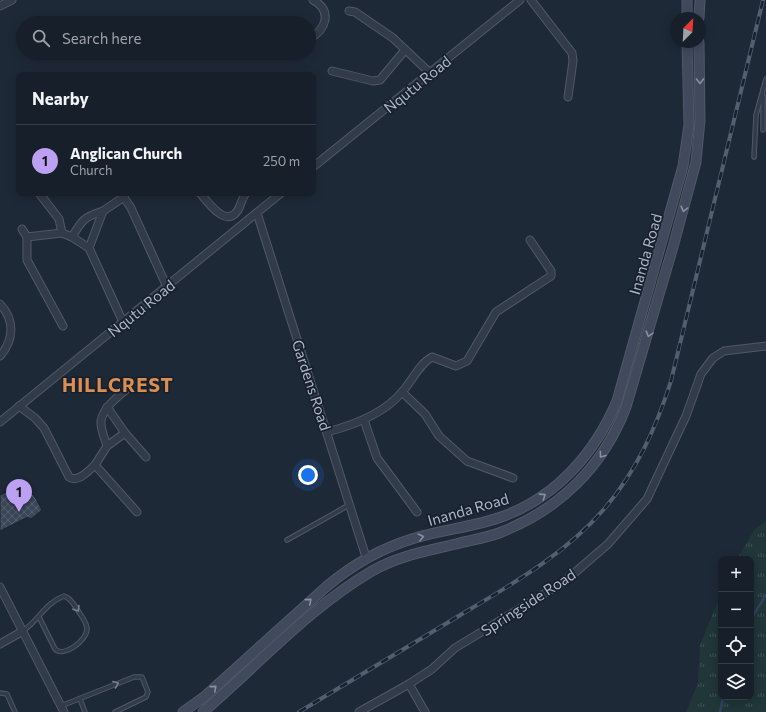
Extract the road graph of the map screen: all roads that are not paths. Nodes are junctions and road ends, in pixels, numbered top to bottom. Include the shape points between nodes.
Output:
1 (12, 0) edge
2 (313, 0) edge
3 (520, 0) edge
4 (531, 0) edge
5 (687, 0) edge
6 (700, 0) edge
7 (0, 6) edge
8 (349, 11) dead end
9 (687, 12) edge
10 (699, 12) edge
11 (316, 34) edge
12 (687, 48) edge
13 (699, 48) edge
14 (405, 50) junction
15 (332, 71) dead end
16 (430, 73) junction
17 (766, 80) edge
18 (763, 91) junction
19 (568, 97) dead end
20 (764, 130) dead end
21 (754, 157) dead end
22 (316, 165) edge
23 (41, 196) edge
24 (121, 196) edge
25 (123, 196) edge
26 (203, 196) edge
27 (245, 196) edge
28 (278, 196) edge
29 (103, 211) junction
30 (257, 214) junction
31 (234, 217) junction
32 (239, 228) junction
33 (22, 229) dead end
34 (62, 233) junction
35 (26, 237) junction
36 (72, 237) junction
37 (530, 240) dead end
38 (89, 248) junction
39 (167, 287) junction
40 (0, 304) edge
41 (123, 322) junction
42 (63, 326) dead end
43 (766, 346) edge
44 (0, 356) edge
45 (129, 387) dead end
46 (402, 392) junction
47 (19, 406) junction
48 (107, 407) junction
49 (364, 420) junction
50 (0, 422) edge
51 (327, 432) junction
52 (125, 433) junction
53 (107, 446) junction
54 (146, 457) dead end
55 (95, 465) junction
56 (514, 478) dead end
57 (350, 505) junction
58 (137, 512) dead end
59 (417, 512) dead end
60 (287, 540) dead end
61 (366, 557) junction
62 (0, 587) edge
63 (39, 617) junction
64 (23, 631) junction
65 (0, 644) edge
66 (409, 684) junction
67 (0, 693) edge
68 (80, 699) junction
69 (62, 709) edge
70 (16, 712) edge
71 (85, 712) edge
72 (115, 712) edge
73 (182, 712) edge
74 (203, 712) edge
75 (359, 712) edge
76 (425, 712) edge

1 - 7 street
2 - 11 street via 324,11 325,22
3 - 16 street, Nqutu Road
4 - 19 street via 572,53
5 - 9 main road
6 - 10 main road
8 - 14 street via 355,12 393,38
61 -> 12 main road, Inanda Road via 416,538 503,516 531,503 550,491 576,467 604,430 617,401 683,166 689,125
13 -> 74 main road, Inanda Road via 699,140 690,186 626,407 617,430 603,454 560,500 524,522 498,533 395,560 351,584 313,612
14 - 15 street via 380,80 373,81
14 - 16 street
16 - 22 street, Nqutu Road
17 - 18 lane
18 - 20 lane
18 - 21 lane via 756,114
23 - 34 street via 59,219
24 - 29 street
25 - 39 street via 131,208
26 - 31 street via 222,216
27 - 31 street
28 - 30 street, Nqutu Road
29 - 36 street via 80,222
29 - 38 street
30 - 32 street, Nqutu Road
30 - 51 street, Gardens Road
31 - 32 street
32 - 39 street, Nqutu Road
33 - 35 street
34 - 35 street
34 - 36 street
35 - 42 street via 27,260
36 - 38 street
37 - 46 street via 551,271 551,276 496,312 467,361 456,366 432,356 426,360
38 - 41 street
39 - 41 street, Nqutu Road
40 - 44 street via 10,320 12,330 7,347
41 - 47 street, Nqutu Road
43 - 66 street, Springside Road via 724,351 708,363 647,499 608,544 565,581 456,648 432,669
45 - 48 street
46 - 49 street via 390,404
46 - 56 street via 424,414 440,436 467,461
47 - 50 street, Nqutu Road
47 - 55 street via 44,428 69,477 78,478
48 - 52 street
48 - 53 street via 101,423
49 - 51 street
49 - 59 street via 377,458
51 - 57 street, Gardens Road
52 - 53 street
52 - 54 street
53 - 55 street
55 - 58 street
57 - 60 lane
57 - 61 street, Gardens Road
73 -> 61 main road, Inanda Road via 209,693 346,569
62 - 64 street
63 -> 63 lane via 48,605 57,598 66,596 77,608 86,625 86,632 80,642 64,652 59,652 54,649
63 - 64 lane
64 - 65 street
64 - 69 street
66 - 75 street, Springside Road
66 - 76 street
67 - 70 lane via 7,694
68 - 69 lane
68 - 71 lane
68 -> 72 lane via 134,677 142,677 148,692 146,697

